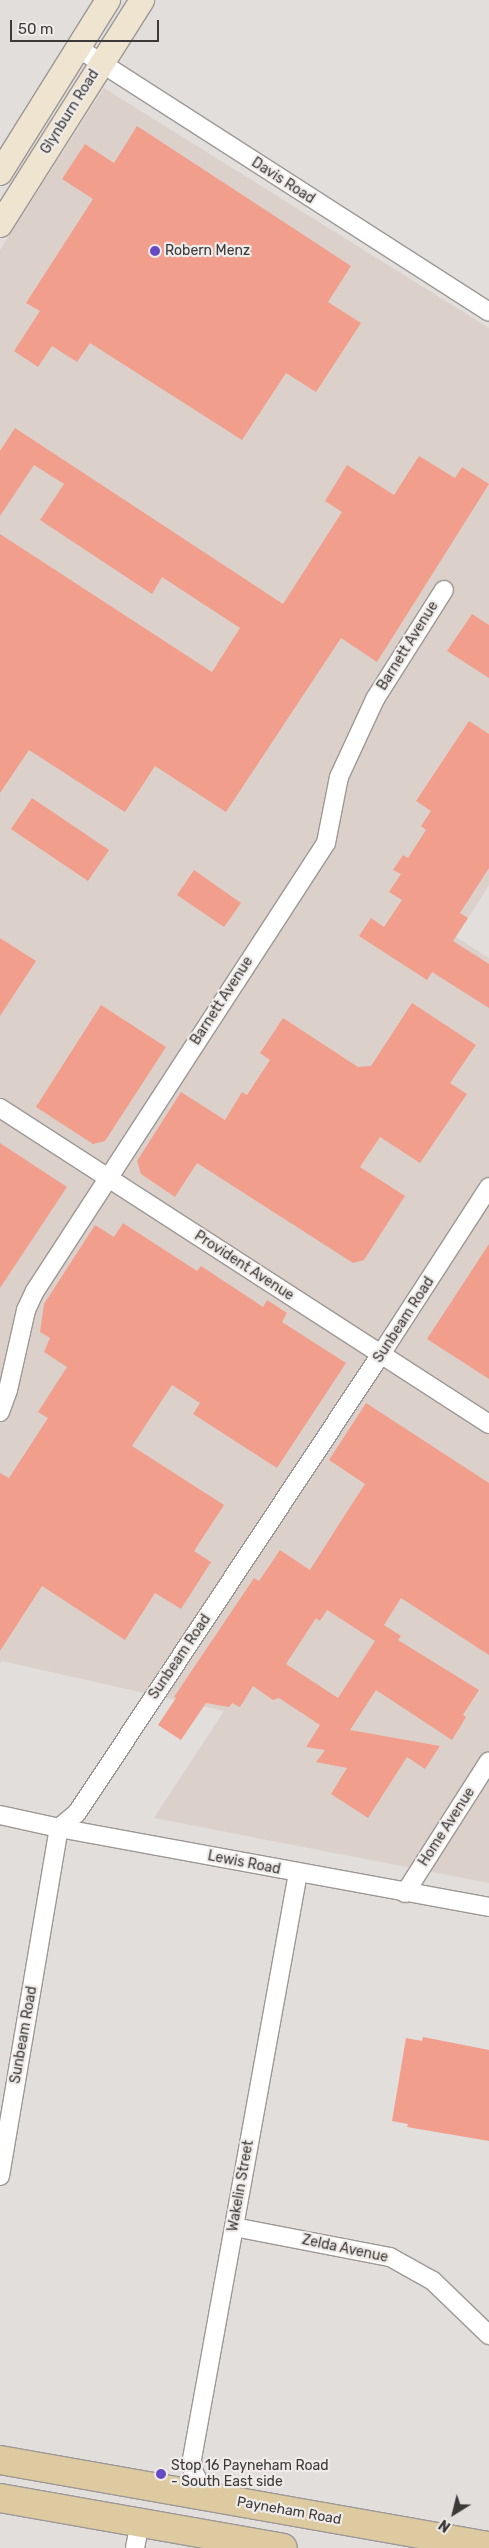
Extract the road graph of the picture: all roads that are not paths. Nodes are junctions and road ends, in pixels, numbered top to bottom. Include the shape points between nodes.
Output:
1 (108, 0) edge
2 (135, 3) edge
3 (78, 48) junction
4 (100, 64) junction
5 (0, 173) edge
6 (0, 225) edge
7 (489, 312) edge
8 (444, 590) dead end
9 (0, 1108) edge
10 (107, 1178) junction
11 (489, 1187) edge
12 (381, 1354) junction
13 (0, 1412) edge
14 (489, 1424) edge
15 (489, 1761) edge
16 (0, 1815) edge
17 (60, 1828) junction
18 (298, 1873) junction
19 (405, 1893) junction
20 (489, 1907) edge
21 (0, 2176) edge
22 (234, 2227) junction
23 (489, 2335) edge
24 (0, 2460) edge
25 (206, 2496) junction
26 (0, 2498) edge
27 (137, 2535) edge
28 (480, 2546) edge
29 (283, 2548) edge

1 - 3 main road, Glynburn Road
2 - 4 main road, Glynburn Road
3 - 4 street, Davis Road
3 - 5 main road, Glynburn Road
4 - 6 main road, Glynburn Road
4 - 7 street, Davis Road
8 - 10 street, Barnett Avenue via 375,699 339,777 326,843
9 - 10 street, Provident Avenue
10 - 12 street, Provident Avenue
10 - 13 street, Barnett Avenue via 29,1304
11 - 12 street, Sunbeam Road
12 - 14 street, Provident Avenue
12 - 17 street, Sunbeam Road via 77,1813
15 - 19 street, Home Avenue
16 - 17 street, Lewis Road
17 - 18 street, Lewis Road
17 - 21 street, Sunbeam Road
18 - 19 street, Lewis Road
18 - 22 street, Wakelin Street
19 - 20 street, Lewis Road
22 - 23 street, Zelda Avenue via 390,2257 433,2281
22 - 25 street, Wakelin Street via 194,2453 193,2471
24 - 25 main road, Payneham Road
25 - 28 main road, Payneham Road
26 - 27 main road
27 - 29 main road

